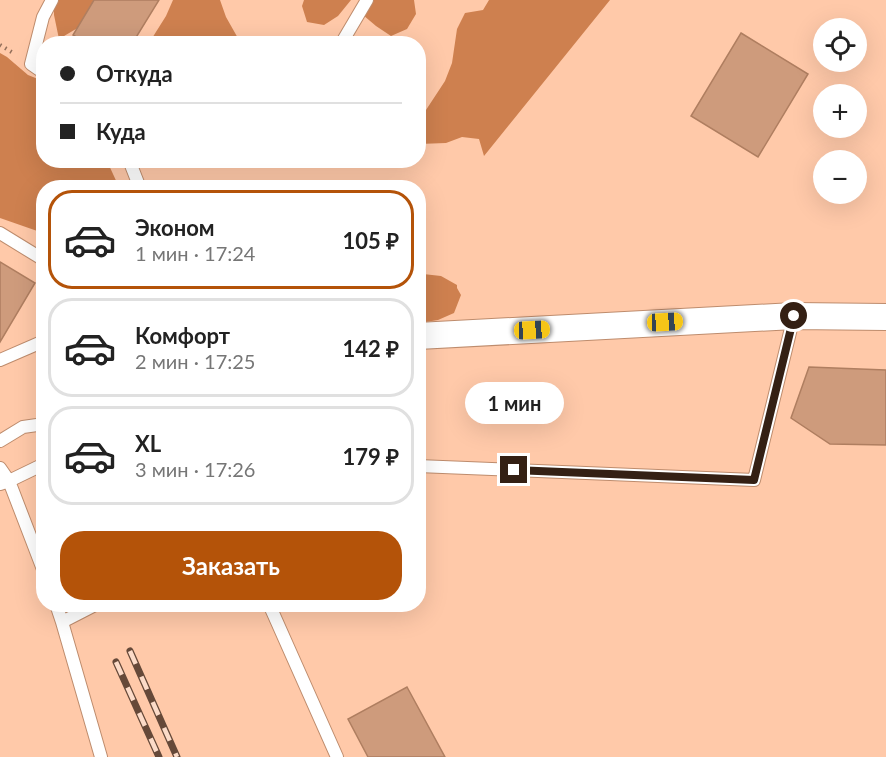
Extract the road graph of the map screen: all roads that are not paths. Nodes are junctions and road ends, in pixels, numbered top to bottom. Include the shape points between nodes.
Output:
1 (52, 0) edge
2 (367, 0) edge
3 (38, 36) edge
4 (346, 36) edge
5 (36, 44) edge
6 (36, 67) edge
7 (0, 233) edge
8 (36, 255) edge
9 (794, 316) junction
10 (886, 317) edge
11 (426, 336) edge
12 (36, 344) edge
13 (0, 360) edge
14 (36, 425) edge
15 (0, 441) edge
16 (426, 466) edge
17 (0, 468) edge
18 (36, 468) edge
19 (5, 482) edge
20 (36, 554) edge
21 (59, 612) edge
22 (81, 612) edge
23 (273, 612) edge
24 (62, 622) junction
25 (101, 757) edge
26 (338, 757) edge

1 - 3 lane
2 - 4 lane
5 - 6 lane via 31,64
7 - 8 lane
9 - 10 street
9 - 11 street
9 - 16 lane via 754,480
12 - 13 lane
14 - 15 lane via 22,428
17 - 19 lane
18 - 19 lane
19 - 20 lane
21 - 24 lane
22 - 24 lane
23 - 26 lane
24 - 25 lane

